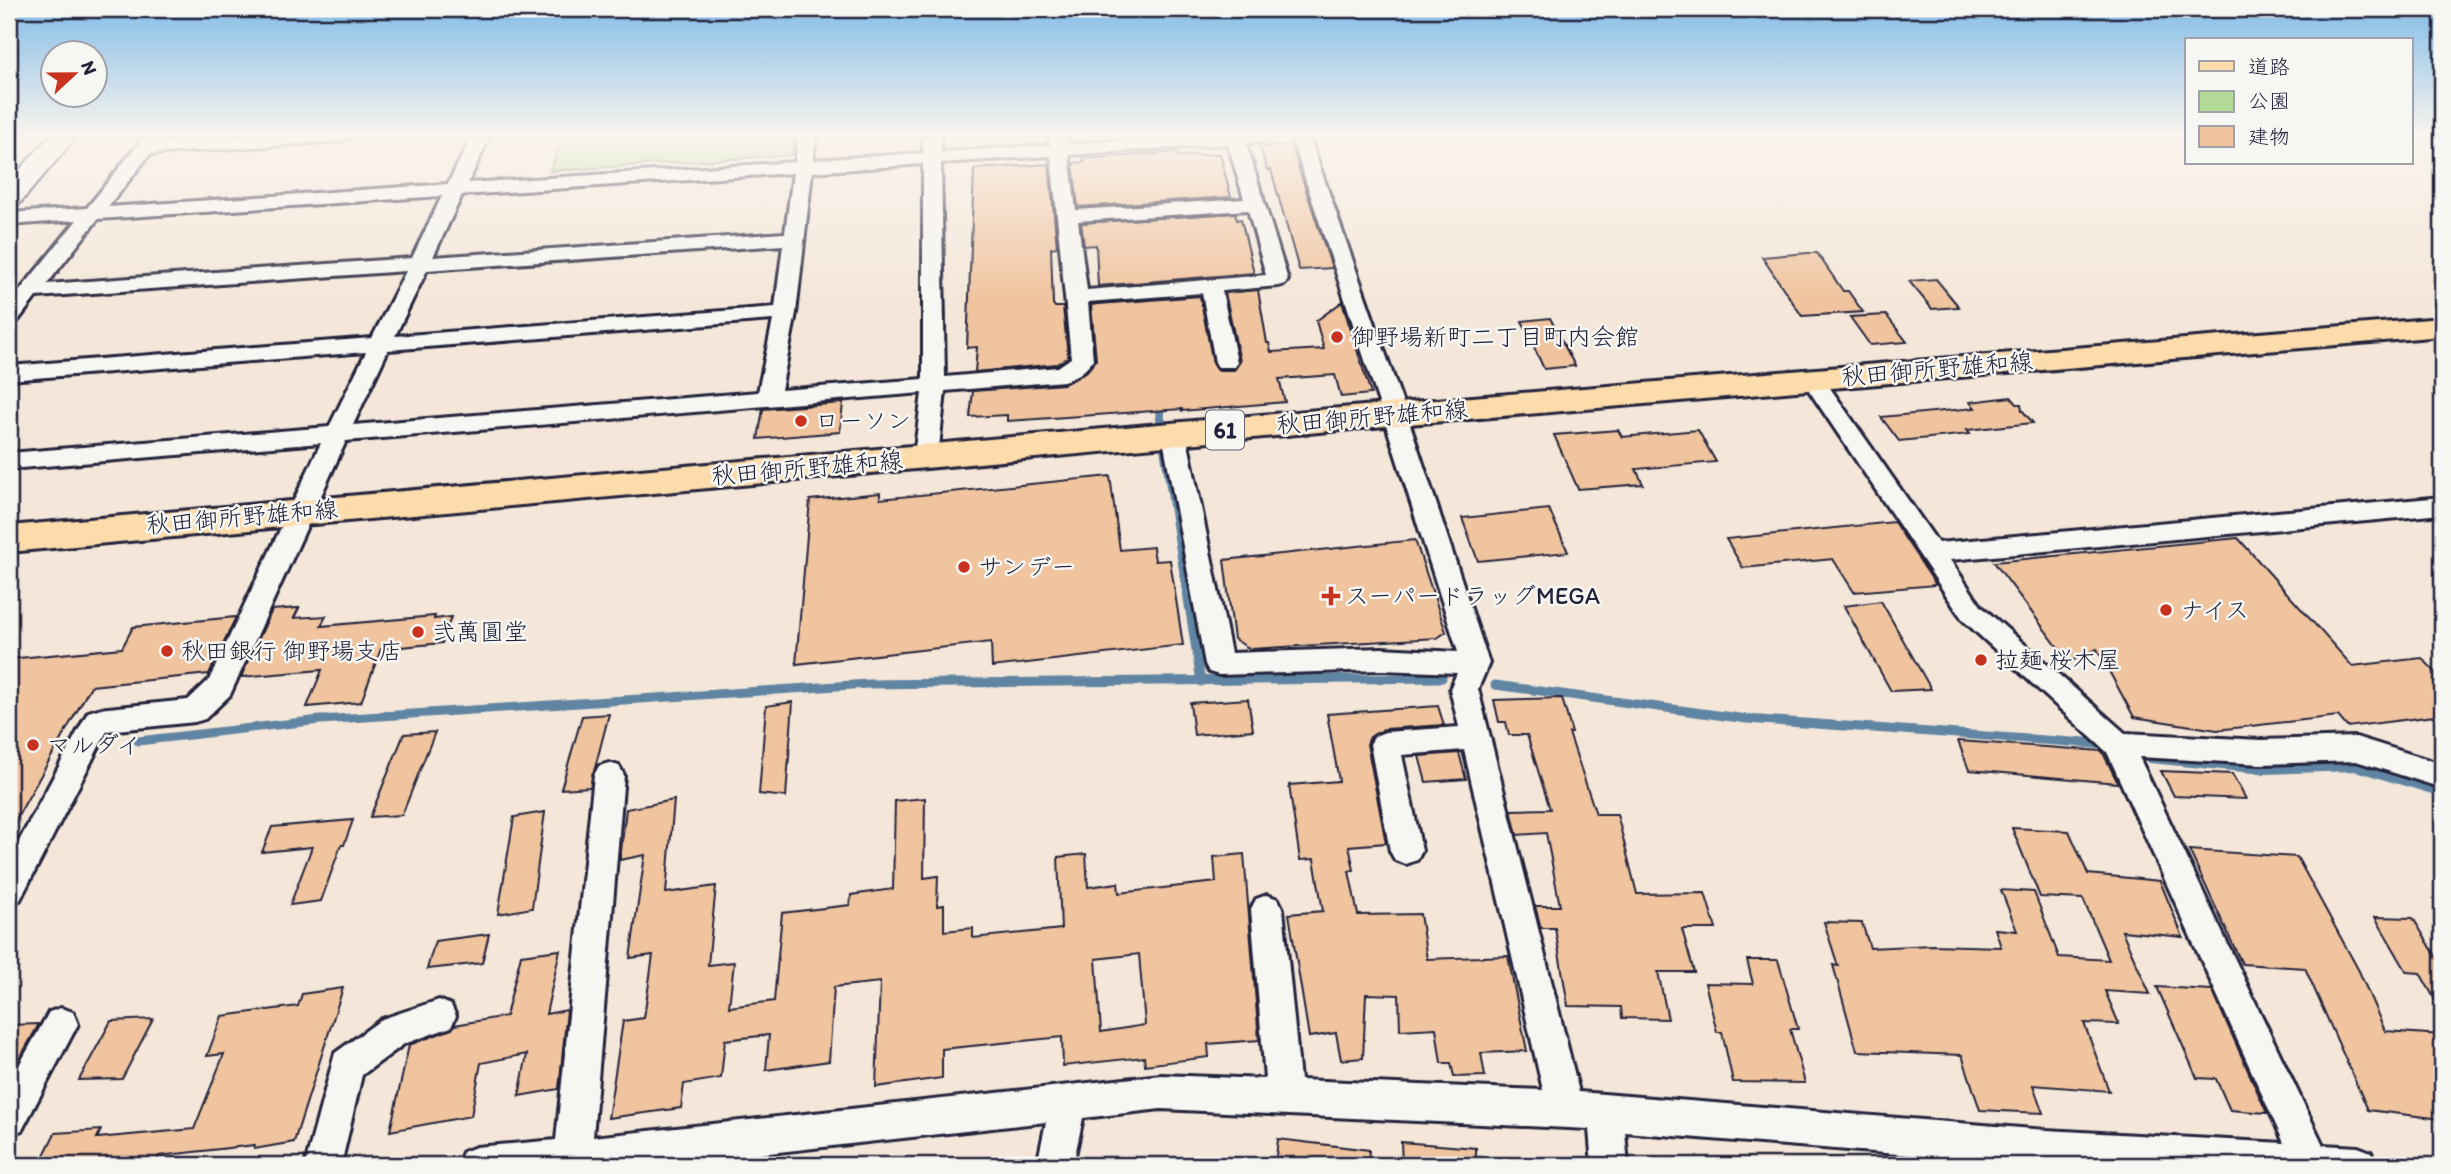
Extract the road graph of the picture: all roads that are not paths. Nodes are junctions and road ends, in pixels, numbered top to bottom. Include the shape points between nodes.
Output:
1 (111, 191) edge
2 (430, 191) edge
3 (455, 191) edge
4 (799, 191) edge
5 (931, 191) edge
6 (1064, 191) edge
7 (1251, 191) edge
8 (1319, 191) edge
9 (1255, 204) junction
10 (92, 214) junction
11 (1067, 216) junction
12 (9, 219) edge
13 (793, 238) junction
14 (420, 264) junction
15 (1211, 286) junction
16 (29, 291) junction
17 (1077, 297) junction
18 (785, 313) junction
19 (9, 317) edge
20 (2442, 327) edge
21 (382, 344) junction
22 (1226, 362) dead end
23 (9, 373) edge
24 (1813, 380) junction
25 (933, 386) junction
26 (768, 397) junction
27 (1395, 415) junction
28 (337, 434) junction
29 (1174, 434) junction
30 (926, 457) junction
31 (9, 461) edge
32 (2442, 505) edge
33 (303, 511) junction
34 (9, 539) edge
35 (1930, 553) junction
36 (1475, 663) junction
37 (1476, 738) junction
38 (2118, 744) junction
39 (609, 775) dead end
40 (2442, 776) edge
41 (1406, 851) dead end
42 (9, 890) edge
43 (1267, 909) dead end
44 (439, 1016) dead end
45 (61, 1024) dead end
46 (1284, 1098) junction
47 (1068, 1102) junction
48 (1565, 1109) junction
49 (1605, 1112) junction
50 (9, 1117) edge
51 (573, 1157) junction
52 (2179, 1160) edge
53 (2312, 1162) junction
54 (323, 1165) edge
55 (476, 1165) edge
56 (1055, 1165) edge
57 (1610, 1165) edge
58 (2358, 1165) edge

1 - 10 street
2 - 10 street
3 - 14 street
4 - 13 street
5 - 25 street
6 - 11 street
7 - 9 street
8 - 27 street
9 - 11 street
9 - 15 street via 1278,280
10 - 12 street
10 - 16 street
11 - 17 street
13 - 14 street
13 - 18 street
14 - 16 street
14 - 21 street
15 - 17 street
15 - 22 street
16 - 19 street
17 - 25 street via 1082,360 1064,374
18 - 21 street
18 - 26 street
20 - 24 main road, 秋田御所野雄和線 / 61
21 - 23 street
21 - 28 street
24 - 27 main road, 秋田御所野雄和線 / 61
24 - 35 street
25 - 26 street
25 - 30 street
26 - 28 street
27 - 29 main road, 秋田御所野雄和線 / 61
27 - 36 street
28 - 31 street
28 - 33 street
29 - 30 main road, 秋田御所野雄和線 / 61
29 - 36 street via 1219,664 1381,659
30 - 33 main road, 秋田御所野雄和線 / 61
32 - 35 street
33 - 34 main road, 秋田御所野雄和線 / 61
33 - 42 street via 220,687 195,711 98,720
35 - 38 street via 1972,613
36 - 37 street via 1464,689
37 - 41 street via 1385,744
37 - 48 street
38 - 40 street via 2261,752 2356,749
38 - 53 street
39 - 51 street
43 - 46 street
44 - 54 street via 394,1031 347,1065
45 - 50 street
46 - 47 street via 1161,1093
46 - 48 street
47 - 51 street
47 - 56 street
48 - 49 street
49 - 52 street
49 - 57 street
51 - 55 street
52 - 53 street
53 - 58 street

